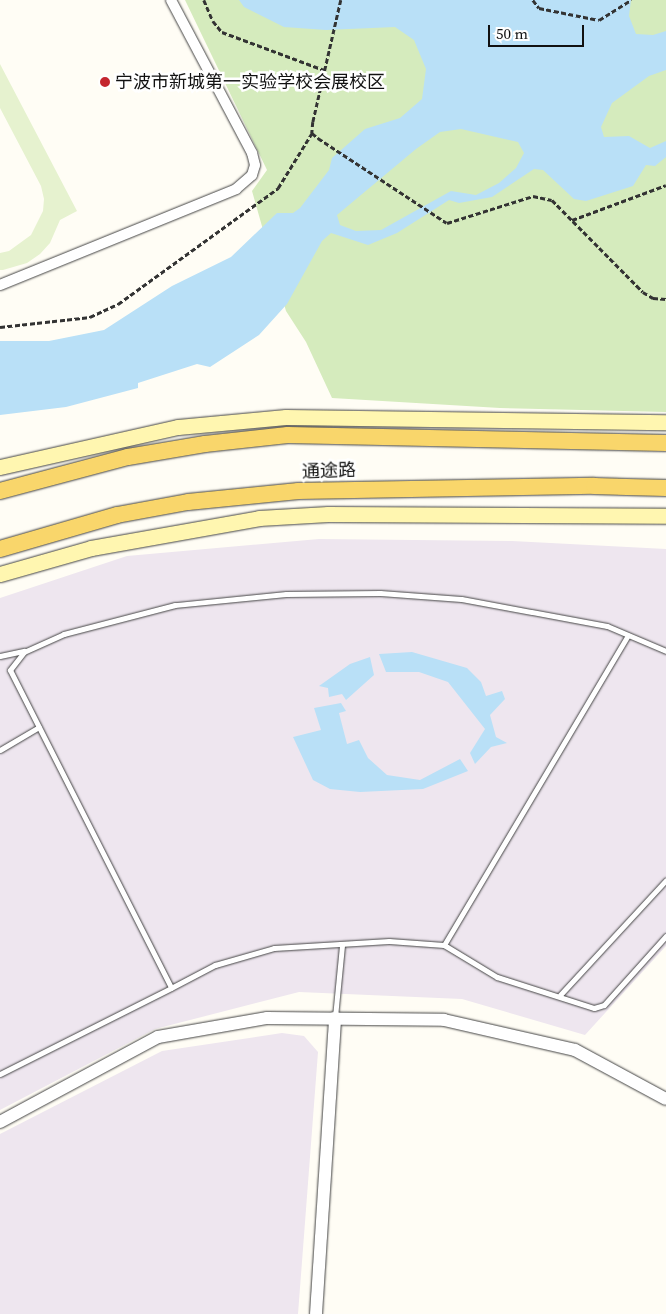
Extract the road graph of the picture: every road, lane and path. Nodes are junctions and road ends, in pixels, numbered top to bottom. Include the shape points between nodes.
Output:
1 (171, 0) edge
2 (204, 0) edge
3 (341, 0) edge
4 (533, 0) edge
5 (631, 0) edge
6 (324, 70) junction
7 (312, 132) junction
8 (666, 185) edge
9 (572, 220) junction
10 (0, 284) edge
11 (666, 299) edge
12 (0, 327) edge
13 (666, 422) edge
14 (666, 442) edge
15 (0, 468) edge
16 (666, 488) edge
17 (0, 491) edge
18 (666, 516) edge
19 (0, 549) edge
20 (0, 574) edge
21 (628, 635) junction
22 (29, 649) junction
23 (666, 651) edge
24 (0, 656) edge
25 (39, 727) junction
26 (0, 750) edge
27 (666, 880) edge
28 (666, 936) edge
29 (342, 945) junction
30 (444, 945) junction
31 (171, 988) junction
32 (560, 995) junction
33 (335, 1018) junction
34 (0, 1074) edge
35 (666, 1099) edge
36 (0, 1122) edge
37 (316, 1314) edge

1 - 10 street via 252,153 255,165 252,174 236,189
2 - 6 path via 222,32
3 - 6 path
4 - 5 path via 539,8 599,20
6 - 7 path
7 - 9 path via 332,149 447,223 533,196 543,196 559,205
7 - 12 path via 278,188 118,304 90,316
8 - 9 path
9 - 11 path via 643,292 653,298
13 - 15 main road via 286,417 178,427 36,457
14 - 17 main road, 通途路 via 288,435 128,457
16 - 19 main road, 通途路 via 594,486 298,492 188,502 40,535
18 - 20 main road via 328,514 259,518 91,548
21 - 22 lane via 607,626 461,599 380,594 286,594 175,605 64,634
21 - 23 lane
21 - 30 lane
22 - 24 lane
22 - 25 lane via 10,670
25 - 26 lane
25 - 31 lane
27 - 32 lane
28 - 32 lane via 604,1005 594,1008
29 - 30 lane via 389,941
29 - 31 lane via 274,948 215,965
29 - 33 lane
30 - 32 lane via 497,977
31 - 34 lane
33 - 35 street via 444,1020 575,1050
33 - 36 street via 267,1018 158,1037
33 - 37 street

